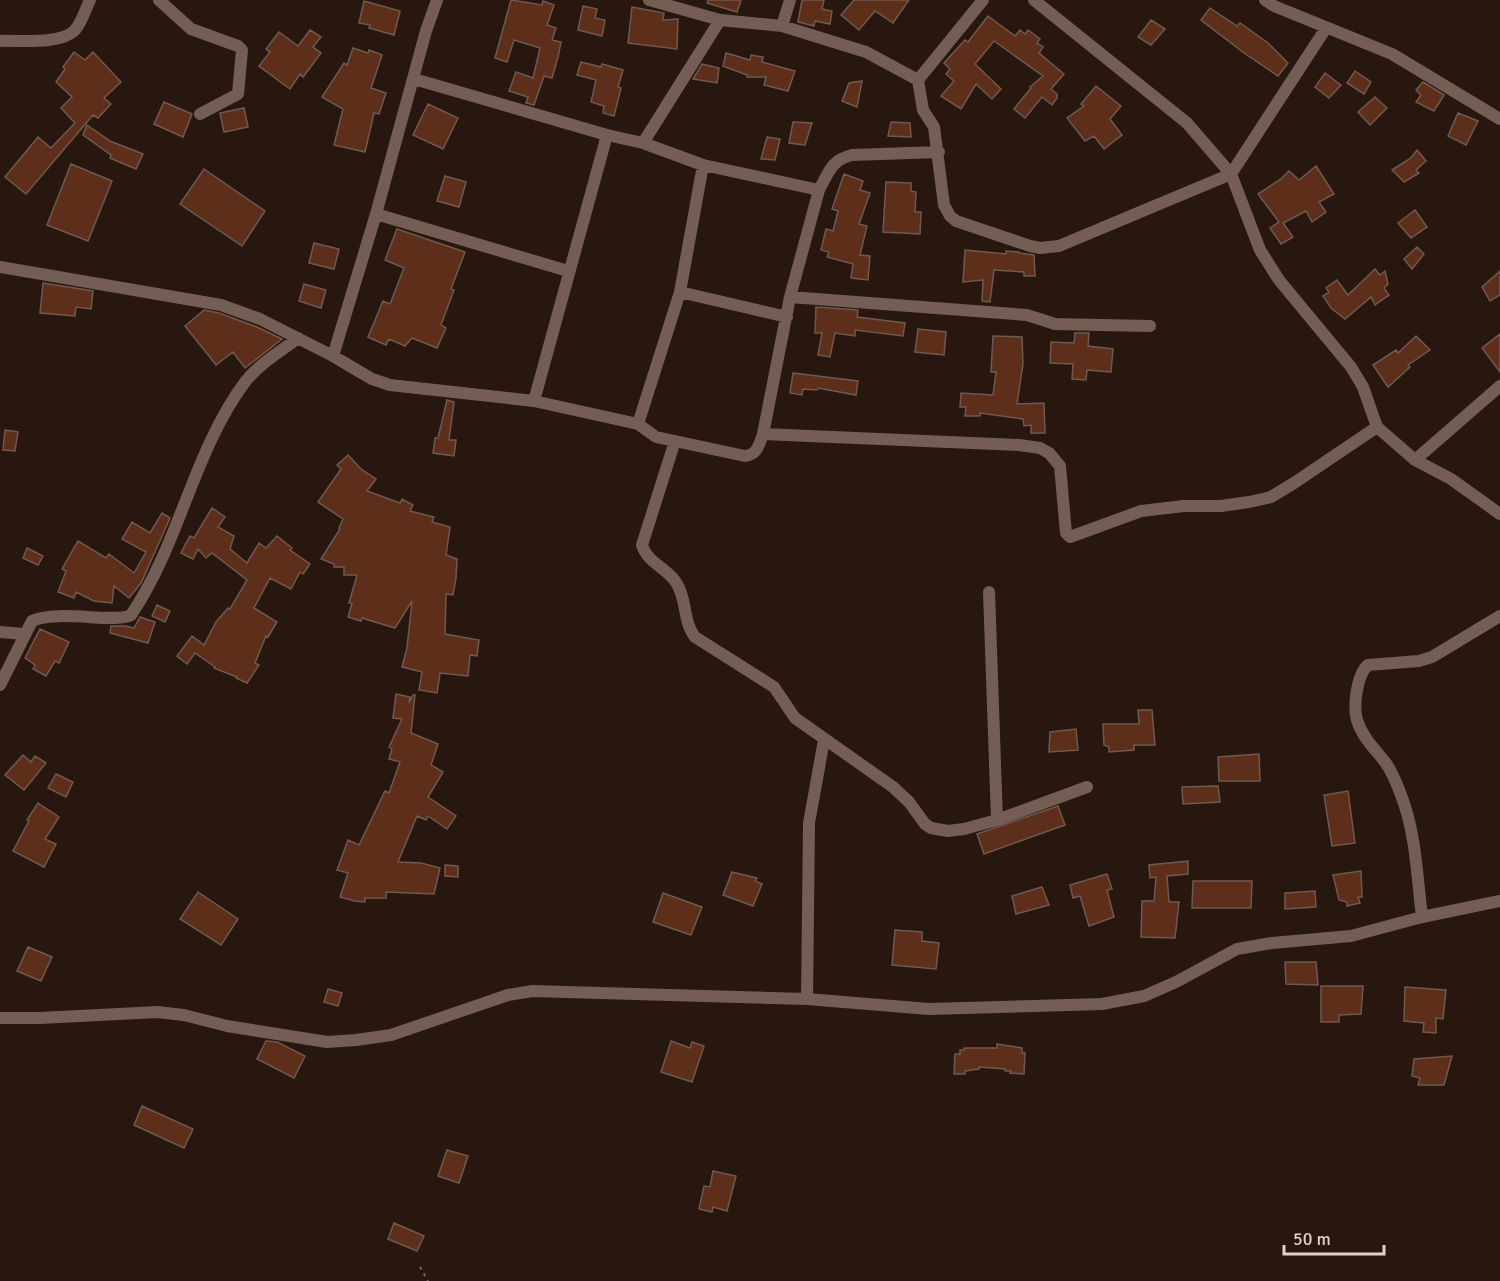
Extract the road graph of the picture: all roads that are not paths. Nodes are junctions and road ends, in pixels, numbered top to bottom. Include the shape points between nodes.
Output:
1 (90, 0) edge
2 (159, 0) edge
3 (437, 0) edge
4 (649, 0) edge
5 (790, 0) edge
6 (983, 0) edge
7 (1034, 0) edge
8 (1271, 2) edge
9 (720, 20) junction
10 (783, 26) junction
11 (1326, 28) junction
12 (0, 40) edge
13 (414, 79) junction
14 (918, 80) junction
15 (200, 114) dead end
16 (1500, 119) edge
17 (607, 135) junction
18 (642, 143) junction
19 (939, 152) junction
20 (703, 165) junction
21 (1231, 174) junction
22 (819, 190) junction
23 (376, 214) junction
24 (0, 267) edge
25 (568, 271) junction
26 (680, 292) junction
27 (790, 297) junction
28 (786, 317) junction
29 (1150, 326) dead end
30 (298, 338) junction
31 (333, 356) junction
32 (1500, 386) edge
33 (534, 401) junction
34 (638, 424) junction
35 (1377, 427) junction
36 (764, 434) junction
37 (675, 441) junction
38 (1415, 460) junction
39 (1500, 514) edge
40 (989, 592) dead end
41 (1500, 616) edge
42 (0, 632) edge
43 (24, 634) junction
44 (0, 685) edge
45 (824, 740) junction
46 (1087, 787) dead end
47 (997, 820) junction
48 (1500, 901) edge
49 (1422, 917) junction
50 (807, 999) junction
51 (0, 1018) edge

1 - 12 street via 66,37
2 - 15 street via 191,29 242,50 238,94
3 - 13 street
4 - 9 street
5 - 10 street
6 - 14 street
7 - 21 street via 1187,123
8 - 11 street
9 - 10 street
9 - 18 street
10 - 14 street via 866,52
11 - 16 street via 1392,54
11 - 21 street
13 - 17 street
13 - 23 street
14 - 19 street via 923,110 934,127
17 - 18 street
17 - 25 street
18 - 20 street
19 - 21 street via 944,205 950,216 1040,248 1059,246
19 - 22 street via 840,158 833,163
20 - 22 street
20 - 26 street
21 - 35 street via 1260,250 1351,368 1363,387
22 - 27 street
23 - 25 street
23 - 31 street
24 - 30 street via 221,305
25 - 33 street
26 - 28 street
26 - 34 street
27 - 28 street
27 - 29 street via 1027,315 1055,324
28 - 36 street
30 - 31 street
30 - 43 street via 258,368 229,405 161,560 131,615 38,618
31 - 33 street via 390,385
32 - 38 street
33 - 34 street
34 - 37 street via 656,437
35 - 36 street via 1271,496 1221,506 1141,511 1070,537 1066,533 1060,466 1040,448
35 - 38 street
36 - 37 street via 756,451 745,456
37 - 45 street via 643,539 644,550 677,583 695,637 774,687 795,718
38 - 39 street via 1451,479
40 - 47 street
41 - 49 street via 1432,657 1368,665 1362,670 1354,706 1357,723 1386,764 1401,795 1409,822
42 - 43 street
43 - 44 street
45 - 47 street via 893,787 931,828 948,831
45 - 50 street via 809,823
46 - 47 street
48 - 49 street
49 - 50 street via 1351,936 1237,949 1144,996 1102,1004 929,1009
50 - 51 street via 532,991 508,995 392,1035 327,1042 157,1012

